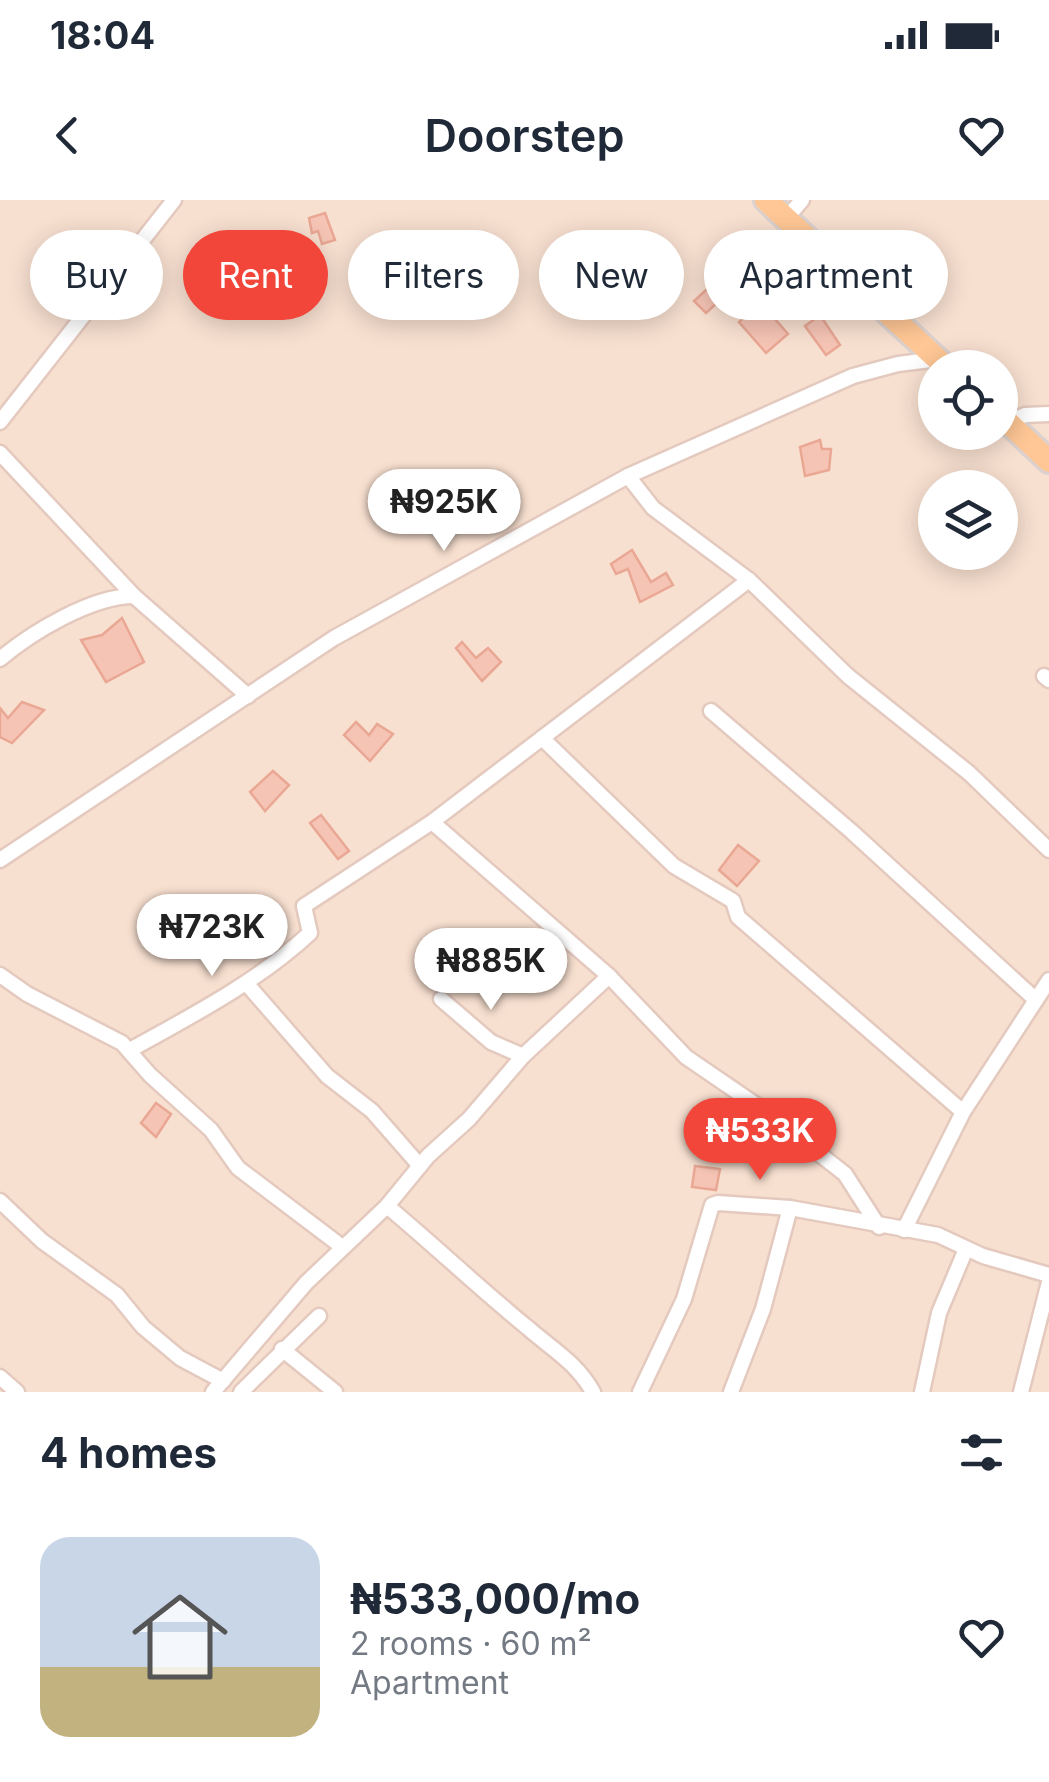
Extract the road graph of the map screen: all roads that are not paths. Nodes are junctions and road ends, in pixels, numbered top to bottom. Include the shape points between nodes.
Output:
1 (174, 200) edge
2 (766, 200) edge
3 (802, 200) edge
4 (786, 219) junction
5 (927, 350) edge
6 (918, 364) edge
7 (1049, 414) edge
8 (1018, 415) edge
9 (0, 422) edge
10 (1018, 431) edge
11 (0, 453) edge
12 (1049, 460) edge
13 (628, 476) junction
14 (749, 580) junction
15 (134, 596) junction
16 (0, 659) edge
17 (248, 696) junction
18 (711, 711) dead end
19 (542, 738) junction
20 (432, 822) junction
21 (1049, 850) edge
22 (0, 860) edge
23 (0, 976) edge
24 (610, 976) junction
25 (1049, 980) edge
26 (246, 983) junction
27 (442, 999) dead end
28 (1036, 1000) junction
29 (130, 1050) junction
30 (523, 1056) junction
31 (963, 1112) junction
32 (420, 1166) junction
33 (0, 1201) edge
34 (388, 1206) junction
35 (790, 1208) junction
36 (878, 1227) junction
37 (904, 1230) junction
38 (341, 1246) junction
39 (966, 1249) junction
40 (1049, 1278) edge
41 (319, 1316) dead end
42 (282, 1349) junction
43 (0, 1377) edge
44 (218, 1386) edge
45 (17, 1392) edge
46 (241, 1392) edge
47 (335, 1392) edge
48 (593, 1392) edge
49 (640, 1392) edge
50 (731, 1392) edge
51 (922, 1392) edge
52 (1021, 1392) edge

1 - 9 street
2 - 4 main road
3 - 4 street
4 - 5 main road
6 - 13 street via 853,376
7 - 8 street
10 - 12 main road
11 - 15 street
13 - 14 street via 653,508
13 - 17 street via 367,618
14 - 19 street
14 - 21 street via 861,688 969,773
15 - 16 street via 102,600
15 - 17 street
17 - 22 street
18 - 28 street
19 - 20 street
19 - 31 street via 674,866 733,902 738,917
20 - 24 street
20 - 26 street via 304,906 310,933
23 - 29 street
24 - 30 street
24 - 36 street via 686,1058 845,1174
25 - 28 street
26 - 29 street
26 - 32 street via 327,1076 372,1111
27 - 30 street via 491,1042
28 - 31 street
29 - 38 street via 211,1130 238,1168
30 - 32 street
31 - 37 street
32 - 34 street
33 - 44 street
34 - 38 street
34 - 48 street via 579,1368
35 - 36 street
35 - 49 street via 712,1206 684,1300
35 - 50 street via 763,1309
36 - 37 street
37 - 39 street via 938,1235
38 - 44 street
39 - 40 street
39 - 51 street via 938,1313
40 - 52 street
41 - 42 street
42 - 46 street
42 - 47 street
43 - 45 street

